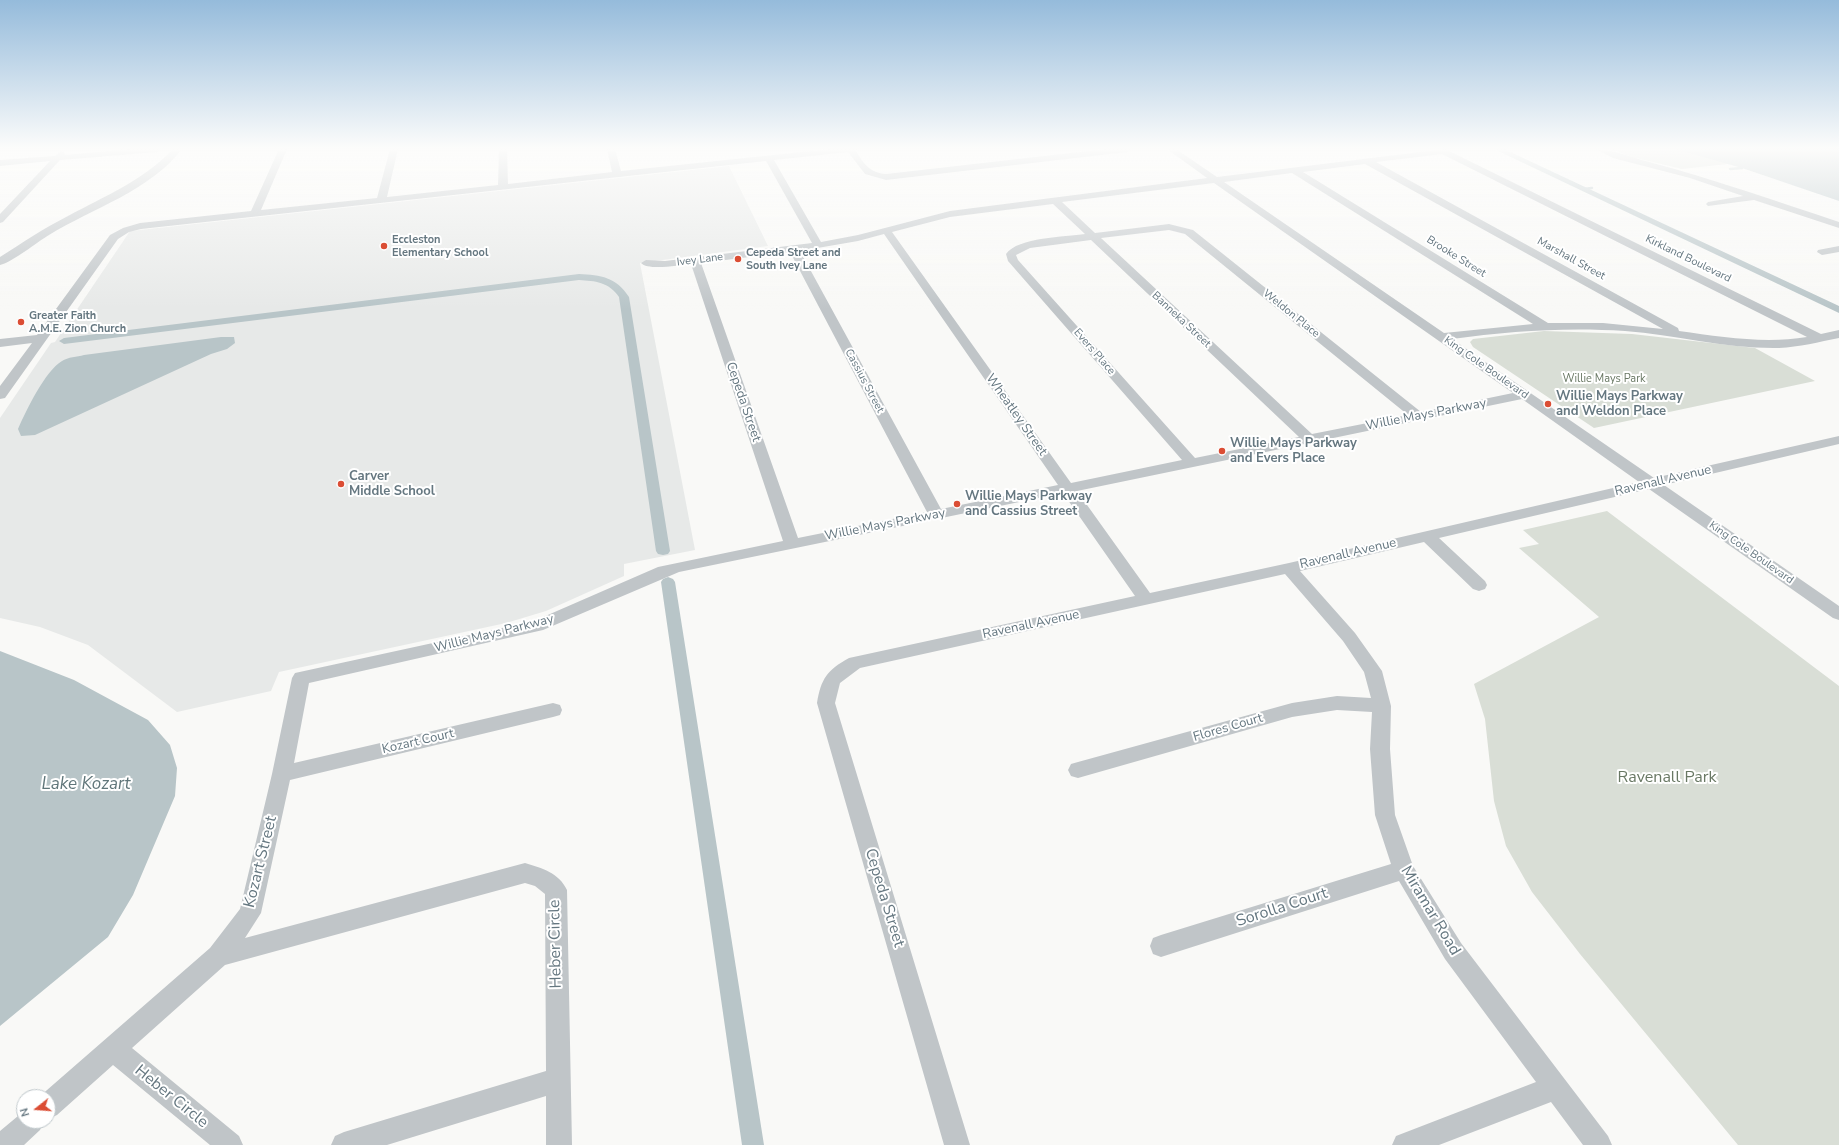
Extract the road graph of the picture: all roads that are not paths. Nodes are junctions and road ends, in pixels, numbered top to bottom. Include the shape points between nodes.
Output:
1 (16, 202) edge
2 (102, 202) edge
3 (260, 202) edge
4 (359, 202) edge
5 (794, 202) edge
6 (1036, 202) edge
7 (1057, 202) edge
8 (1248, 202) edge
9 (1346, 202) edge
10 (1442, 202) edge
11 (1546, 202) edge
12 (1721, 202) edge
13 (1771, 202) edge
14 (1711, 204) dead end
15 (255, 214) junction
16 (0, 220) edge
17 (1839, 225) edge
18 (886, 230) junction
19 (1092, 236) junction
20 (818, 245) junction
21 (1028, 245) joint
22 (793, 248) junction
23 (1839, 249) edge
24 (1822, 252) dead end
25 (695, 261) junction
26 (0, 262) edge
27 (646, 263) dead end
28 (1545, 326) junction
29 (1679, 333) junction
30 (1839, 334) edge
31 (1442, 337) junction
32 (1819, 338) junction
33 (38, 342) junction
34 (0, 343) edge
35 (0, 351) edge
36 (0, 395) edge
37 (1526, 395) junction
38 (1419, 417) junction
39 (1309, 439) junction
40 (1839, 440) edge
41 (1192, 463) junction
42 (1651, 483) junction
43 (1067, 488) junction
44 (936, 514) junction
45 (1427, 536) junction
46 (792, 544) junction
47 (1289, 568) junction
48 (1479, 585) dead end
49 (1146, 600) junction
50 (1839, 614) edge
51 (855, 663) joint
52 (301, 678) joint
53 (1382, 706) junction
54 (553, 710) dead end
55 (1078, 770) dead end
56 (282, 774) junction
57 (1404, 870) junction
58 (1161, 946) dead end
59 (218, 956) junction
60 (113, 1049) junction
61 (558, 1080) junction
62 (1556, 1087) junction
63 (56, 1099) edge
64 (22, 1129) edge
65 (4, 1145) edge
66 (230, 1145) edge
67 (344, 1145) edge
68 (559, 1145) edge
69 (957, 1145) edge
70 (1405, 1145) edge
71 (1599, 1145) edge

1 - 16 street
2 - 26 street via 33,240
3 - 15 street
4 - 15 street
5 - 20 street
6 - 18 street, Ivey Lane via 950,214
7 - 19 street, Banneka Street
8 - 31 street, King Cole Boulevard
9 - 28 street, Brooke Street
10 - 29 street, Marshall Street
11 - 32 street, Kirkland Boulevard
12 - 14 street
13 - 17 street
15 - 33 street via 140,226 114,237
18 - 20 street, Ivey Lane
18 - 43 street, Wheatley Street
19 - 21 street, Weldon Place
19 - 38 street, Weldon Place via 1169,227 1189,232
19 - 39 street, Banneka Street
20 - 22 street, Ivey Lane
21 - 41 street, Evers Place via 1011,254 1013,261
22 - 25 street, Ivey Lane
22 - 44 street, Cassius Street
23 - 24 street
25 - 27 street, Ivey Lane
25 - 46 street, Cepeda Street
28 - 29 street via 1605,327
28 - 31 street
29 - 32 street via 1761,344
30 - 32 street
31 - 37 street, King Cole Boulevard
33 - 34 street
33 - 35 street
33 - 36 street
37 - 38 street, Willie Mays Parkway
37 - 42 street, King Cole Boulevard
38 - 39 street, Willie Mays Parkway
39 - 41 street, Willie Mays Parkway
40 - 42 street, Ravenall Avenue
41 - 43 street, Willie Mays Parkway
42 - 45 street, Ravenall Avenue
42 - 50 street, King Cole Boulevard
43 - 44 street, Willie Mays Parkway
43 - 49 street, Wheatley Street
44 - 46 street, Willie Mays Parkway
45 - 47 street, Ravenall Avenue
45 - 48 street
46 - 52 street, Willie Mays Parkway via 664,571 537,626
47 - 49 street, Ravenall Avenue
47 - 53 street, Miramar Road via 1349,637 1373,671
49 - 51 street, Ravenall Avenue
51 - 69 street, Cepeda Street via 841,671 828,685 826,703
52 - 56 street, Kozart Street
53 - 55 street, Flores Court via 1338,703 1292,710
53 - 57 street, Miramar Road via 1380,749 1385,815
54 - 56 street, Kozart Court
56 - 59 street, Kozart Street via 250,913
57 - 58 street, Sorolla Court
57 - 62 street, Miramar Road via 1453,951
59 - 60 street, Kozart Street
59 - 61 street, Heber Circle via 525,873 542,878 556,890
60 - 63 street, Kozart Street
60 - 66 street, Heber Circle
61 - 67 street
61 - 68 street, Heber Circle
62 - 70 street
62 - 71 street, Miramar Road
64 - 65 street

